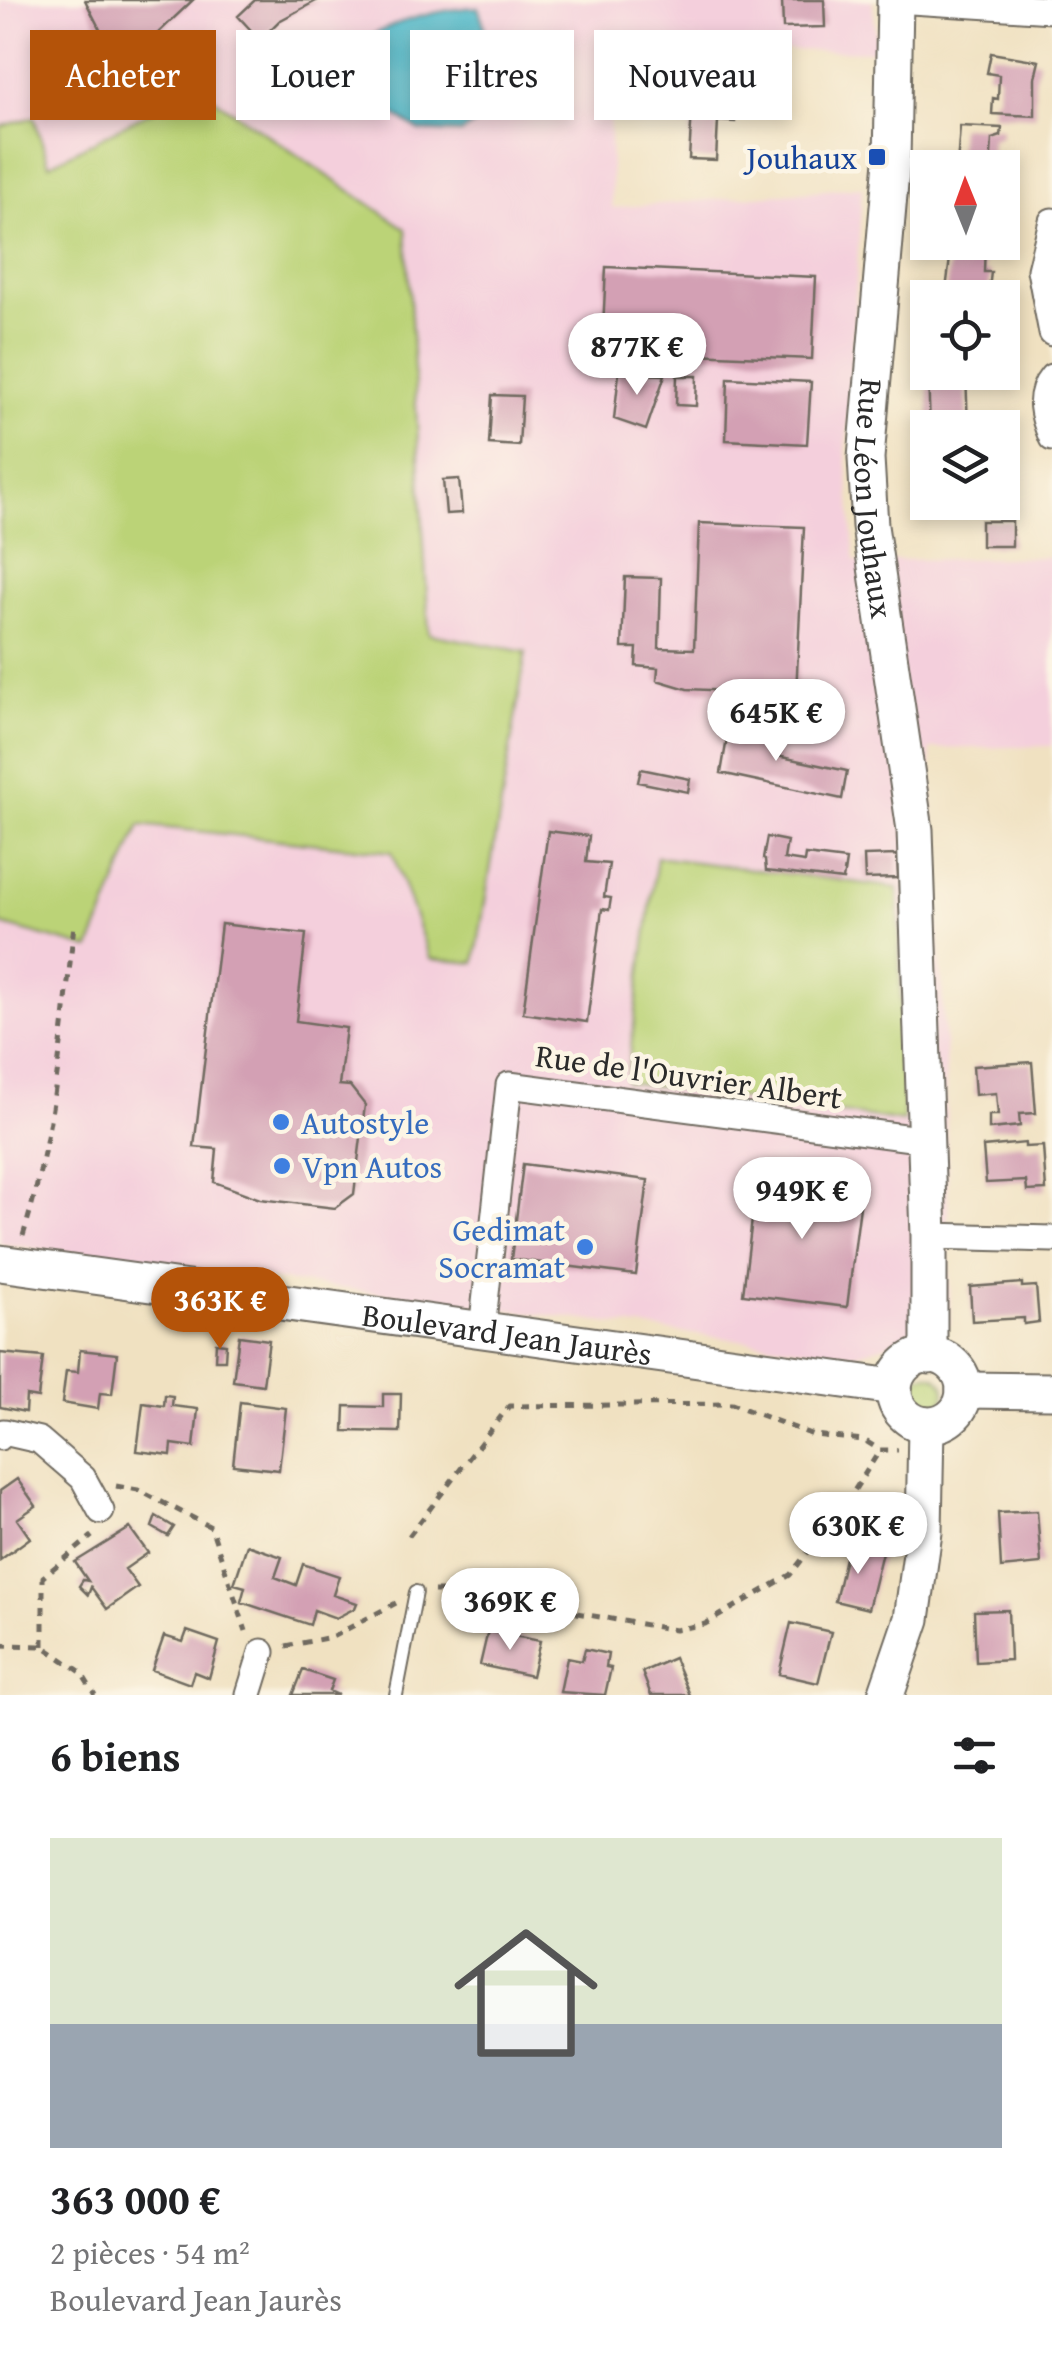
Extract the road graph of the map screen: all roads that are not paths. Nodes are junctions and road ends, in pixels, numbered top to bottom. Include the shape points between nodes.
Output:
1 (895, 0) edge
2 (1052, 10) edge
3 (1052, 221) edge
4 (1052, 333) edge
5 (1052, 377) edge
6 (1052, 438) edge
7 (926, 1140) junction
8 (929, 1236) junction
9 (1052, 1240) edge
10 (7, 1264) edge
11 (482, 1330) junction
12 (929, 1356) junction
13 (894, 1387) junction
14 (964, 1390) junction
15 (1052, 1391) edge
16 (0, 1437) edge
17 (914, 1438) junction
18 (101, 1511) road end
19 (416, 1592) road end
20 (262, 1652) road end
21 (250, 1694) edge
22 (234, 1695) edge
23 (396, 1695) edge
24 (886, 1695) edge

1 - 2 street
1 - 7 street, Rue Léon Jouhaux via 892,161 866,458 915,830
3 - 4 street via 1040,270
5 - 6 street via 1041,412
7 - 8 street, Rue Léon Jouhaux
7 - 11 street, Rue de l'Ouvrier Albert via 510,1085
8 - 9 street
8 - 12 street, Rue Léon Jouhaux
10 - 11 street, Boulevard Jean Jaurès
11 - 13 street, Boulevard Jean Jaurès
12 - 13 street via 909,1362
12 - 14 street via 950,1362
13 - 17 street
14 - 15 street
14 - 17 street via 948,1419
16 - 18 street via 4,1432 40,1440 83,1478
17 - 24 street via 924,1532 912,1619
19 - 23 lane
20 - 21 street
21 - 22 street

